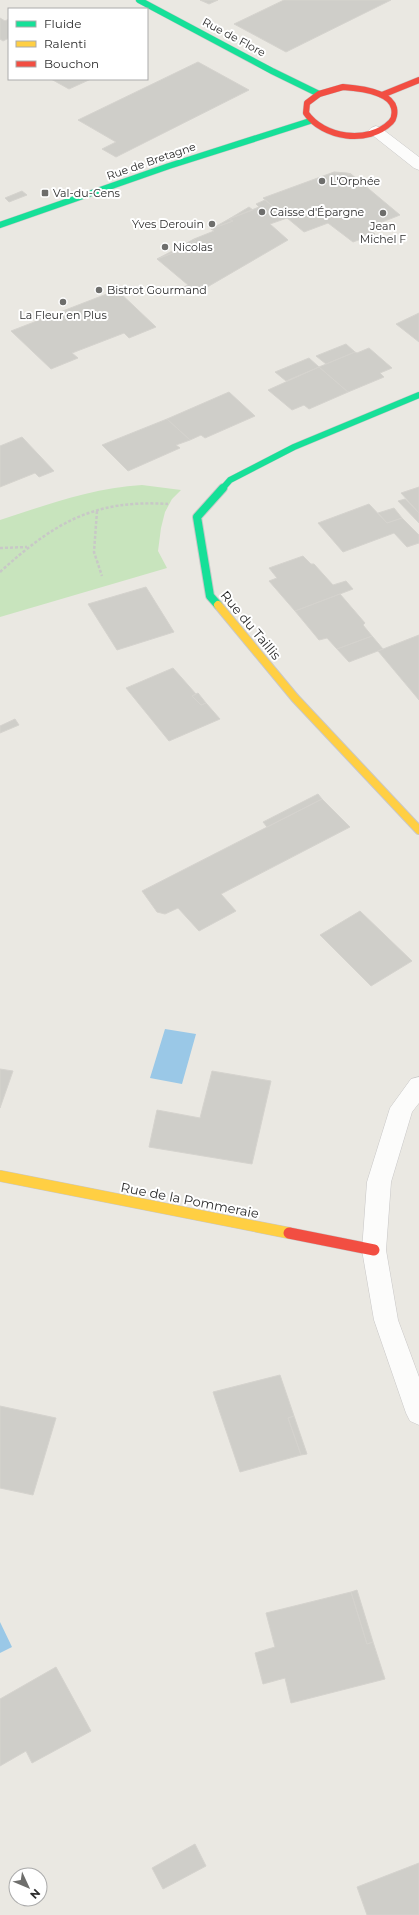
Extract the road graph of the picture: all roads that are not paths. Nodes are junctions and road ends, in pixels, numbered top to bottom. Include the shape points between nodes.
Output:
1 (140, 0) edge
2 (419, 80) edge
3 (318, 94) junction
4 (382, 95) junction
5 (310, 121) junction
6 (376, 131) junction
7 (419, 165) edge
8 (0, 225) edge
9 (419, 395) edge
10 (419, 830) edge
11 (419, 1086) edge
12 (0, 1176) edge
13 (374, 1250) junction
14 (419, 1413) edge

1 - 3 street, Rue de Flore
2 - 4 street
3 - 4 street via 330,90 357,88
3 - 5 street via 306,107
4 - 6 street via 391,102 395,110 394,118 387,126
5 - 6 street via 332,133 362,135
5 - 8 street, Rue de Bretagne via 169,166
6 - 7 street
9 - 10 street, Rue du Taillis via 294,447 230,480 196,517 210,596 295,698
11 - 13 street via 402,1108 380,1182
12 - 13 street, Rue de la Pommeraie
13 - 14 street via 386,1320

